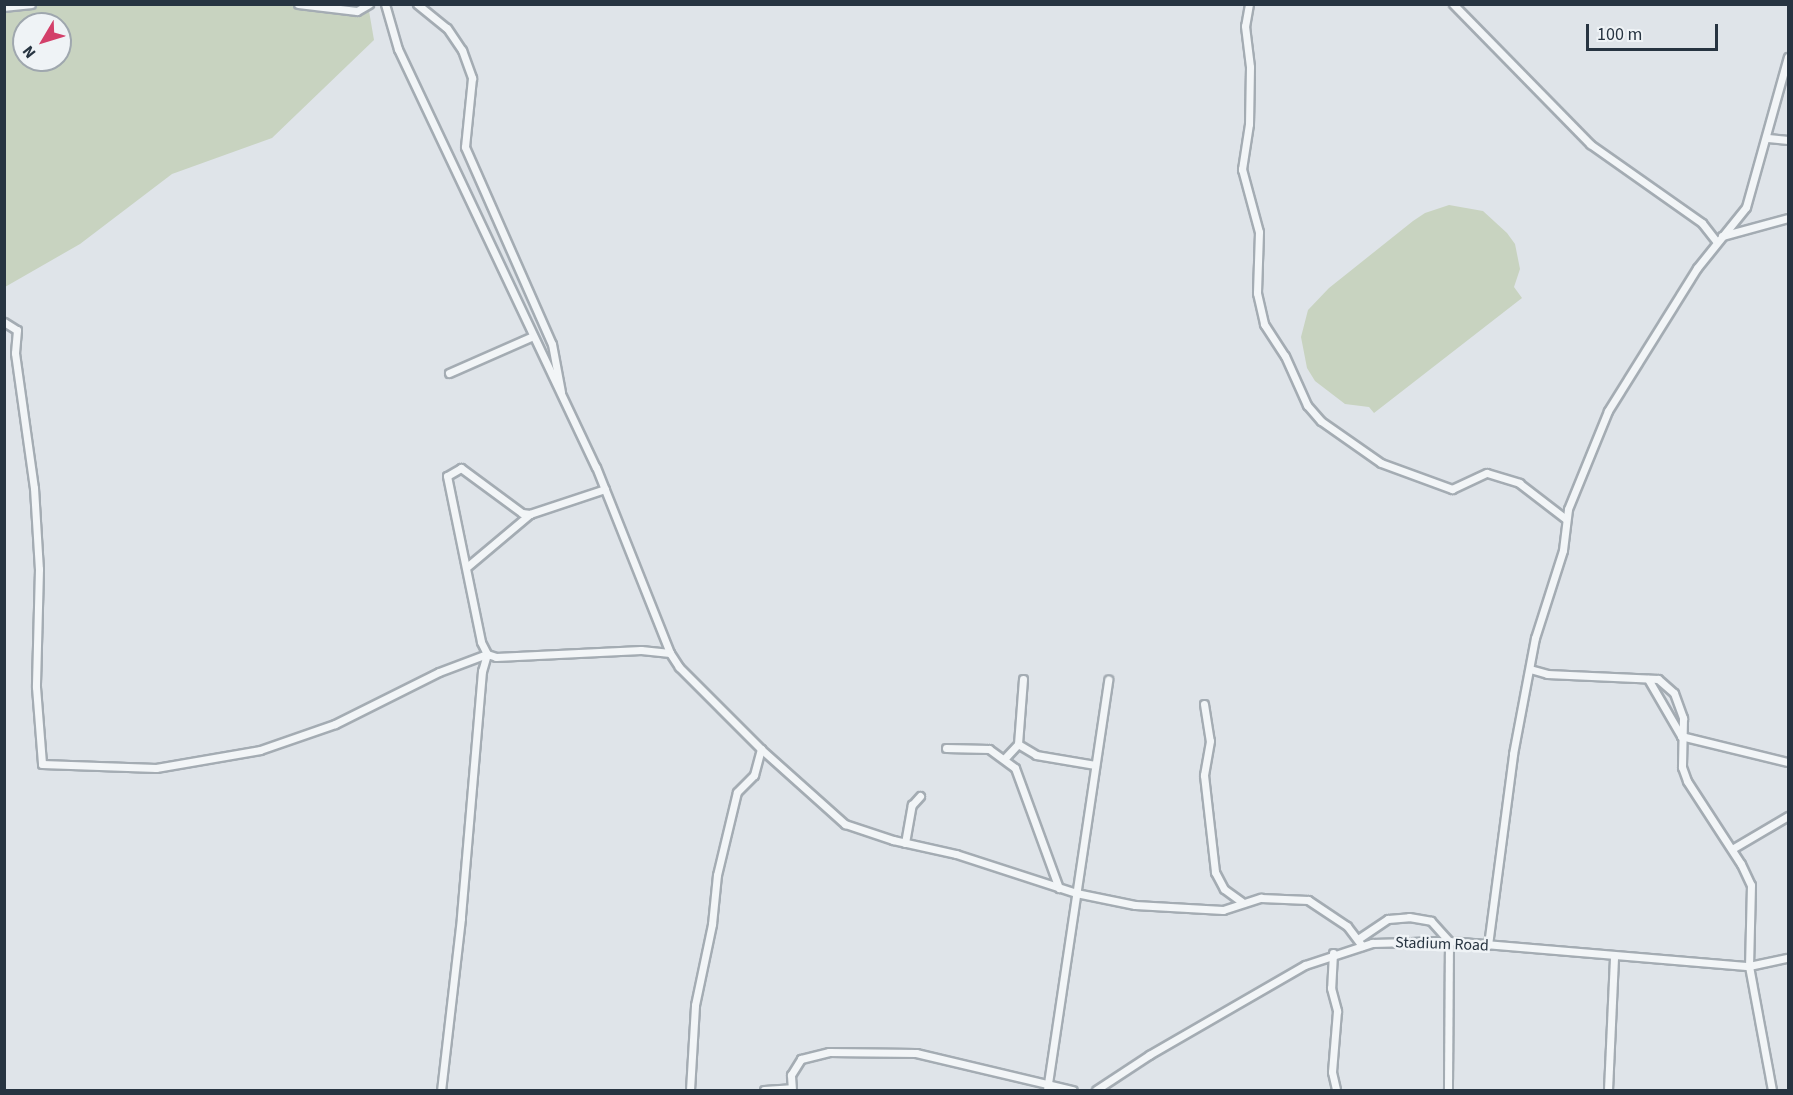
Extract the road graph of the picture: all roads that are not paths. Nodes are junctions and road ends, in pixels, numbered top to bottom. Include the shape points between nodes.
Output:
1 (31, 4) edge
2 (298, 4) edge
3 (369, 4) edge
4 (385, 4) edge
5 (417, 4) edge
6 (1249, 4) edge
7 (1453, 4) edge
8 (4, 7) edge
9 (1788, 57) edge
10 (1768, 138) junction
11 (1788, 140) edge
12 (1788, 218) edge
13 (1719, 239) junction
14 (4, 322) edge
15 (531, 337) junction
16 (449, 373) dead end
17 (561, 394) junction
18 (605, 489) junction
19 (530, 514) junction
20 (1566, 519) junction
21 (468, 566) junction
22 (670, 653) junction
23 (487, 654) junction
24 (1530, 669) junction
25 (1023, 679) dead end
26 (1647, 679) junction
27 (1108, 680) dead end
28 (1204, 704) dead end
29 (1681, 736) junction
30 (1018, 744) junction
31 (946, 748) dead end
32 (761, 749) junction
33 (1005, 758) junction
34 (1788, 762) edge
35 (1095, 765) junction
36 (920, 796) dead end
37 (1788, 816) edge
38 (905, 843) junction
39 (1732, 849) junction
40 (1059, 888) junction
41 (1076, 893) junction
42 (1242, 902) junction
43 (1449, 941) junction
44 (1360, 942) junction
45 (1488, 945) junction
46 (1333, 953) junction
47 (1614, 956) junction
48 (1788, 958) edge
49 (1749, 966) junction
50 (1048, 1088) edge
51 (791, 1089) edge
52 (441, 1090) edge
53 (690, 1090) edge
54 (764, 1090) edge
55 (1073, 1090) edge
56 (1096, 1090) edge
57 (1336, 1090) edge
58 (1448, 1090) edge
59 (1608, 1090) edge
60 (1772, 1090) edge

1 - 8 street
2 - 3 street via 357,11
4 - 15 street via 398,49
5 - 17 street via 447,28 462,50 472,78 465,147 552,344 560,371
6 - 20 street via 1245,26 1250,67 1249,124 1242,169 1259,232 1257,293 1264,324 1285,356 1307,405 1321,421 1381,463 1452,489 1487,473 1519,483
7 - 13 street via 1590,144
9 - 10 street
10 - 11 street
10 - 13 street via 1746,207
12 - 13 street
13 - 20 street via 1608,411
14 - 23 street via 17,330 15,353 34,488 39,569 36,687 42,764 156,768 260,750 335,724 439,672
15 - 16 street
15 - 17 street
17 - 18 street
18 - 19 street
18 - 22 street
19 - 21 street
19 - 21 street via 522,513 461,468 452,472 445,480
20 - 24 street via 1563,550
21 - 23 street via 481,642
22 - 23 street via 641,650
22 - 32 street via 679,667
23 - 52 street via 482,671 461,918
24 - 26 street via 1547,674
24 - 45 street via 1513,754
25 - 30 street
26 - 29 street
26 - 29 street via 1658,679 1674,693 1683,718
27 - 35 street
28 - 42 street via 1210,741 1204,775 1215,872 1224,889
29 - 34 street
29 - 39 street via 1687,781
30 - 33 street
30 - 35 street via 1036,755
31 - 33 street via 989,749
32 - 38 street via 845,824
32 - 53 street via 754,775 737,792 724,842 695,1005
33 - 40 street via 1015,768
35 - 41 street
36 - 38 street via 912,805
37 - 39 street
38 - 40 street via 956,854
39 - 49 street via 1750,885
40 - 41 street
41 - 42 street via 1135,905 1206,910 1223,910
41 - 50 street
42 - 44 street via 1261,898 1308,900 1347,926
43 - 44 street, Stadium Road
43 - 44 street via 1431,921 1409,917 1388,919
43 - 45 street, Stadium Road
43 - 58 street
44 - 46 street, Stadium Road
45 - 47 street, Stadium Road
46 - 56 street, Stadium Road via 1280,979
46 - 57 street via 1330,988 1337,1011 1336,1060 1332,1072
47 - 49 street, Stadium Road
47 - 59 street
48 - 49 street, Stadium Road
49 - 60 street
50 - 51 street via 916,1053 829,1052 801,1059 791,1075
50 - 55 street
51 - 54 street

